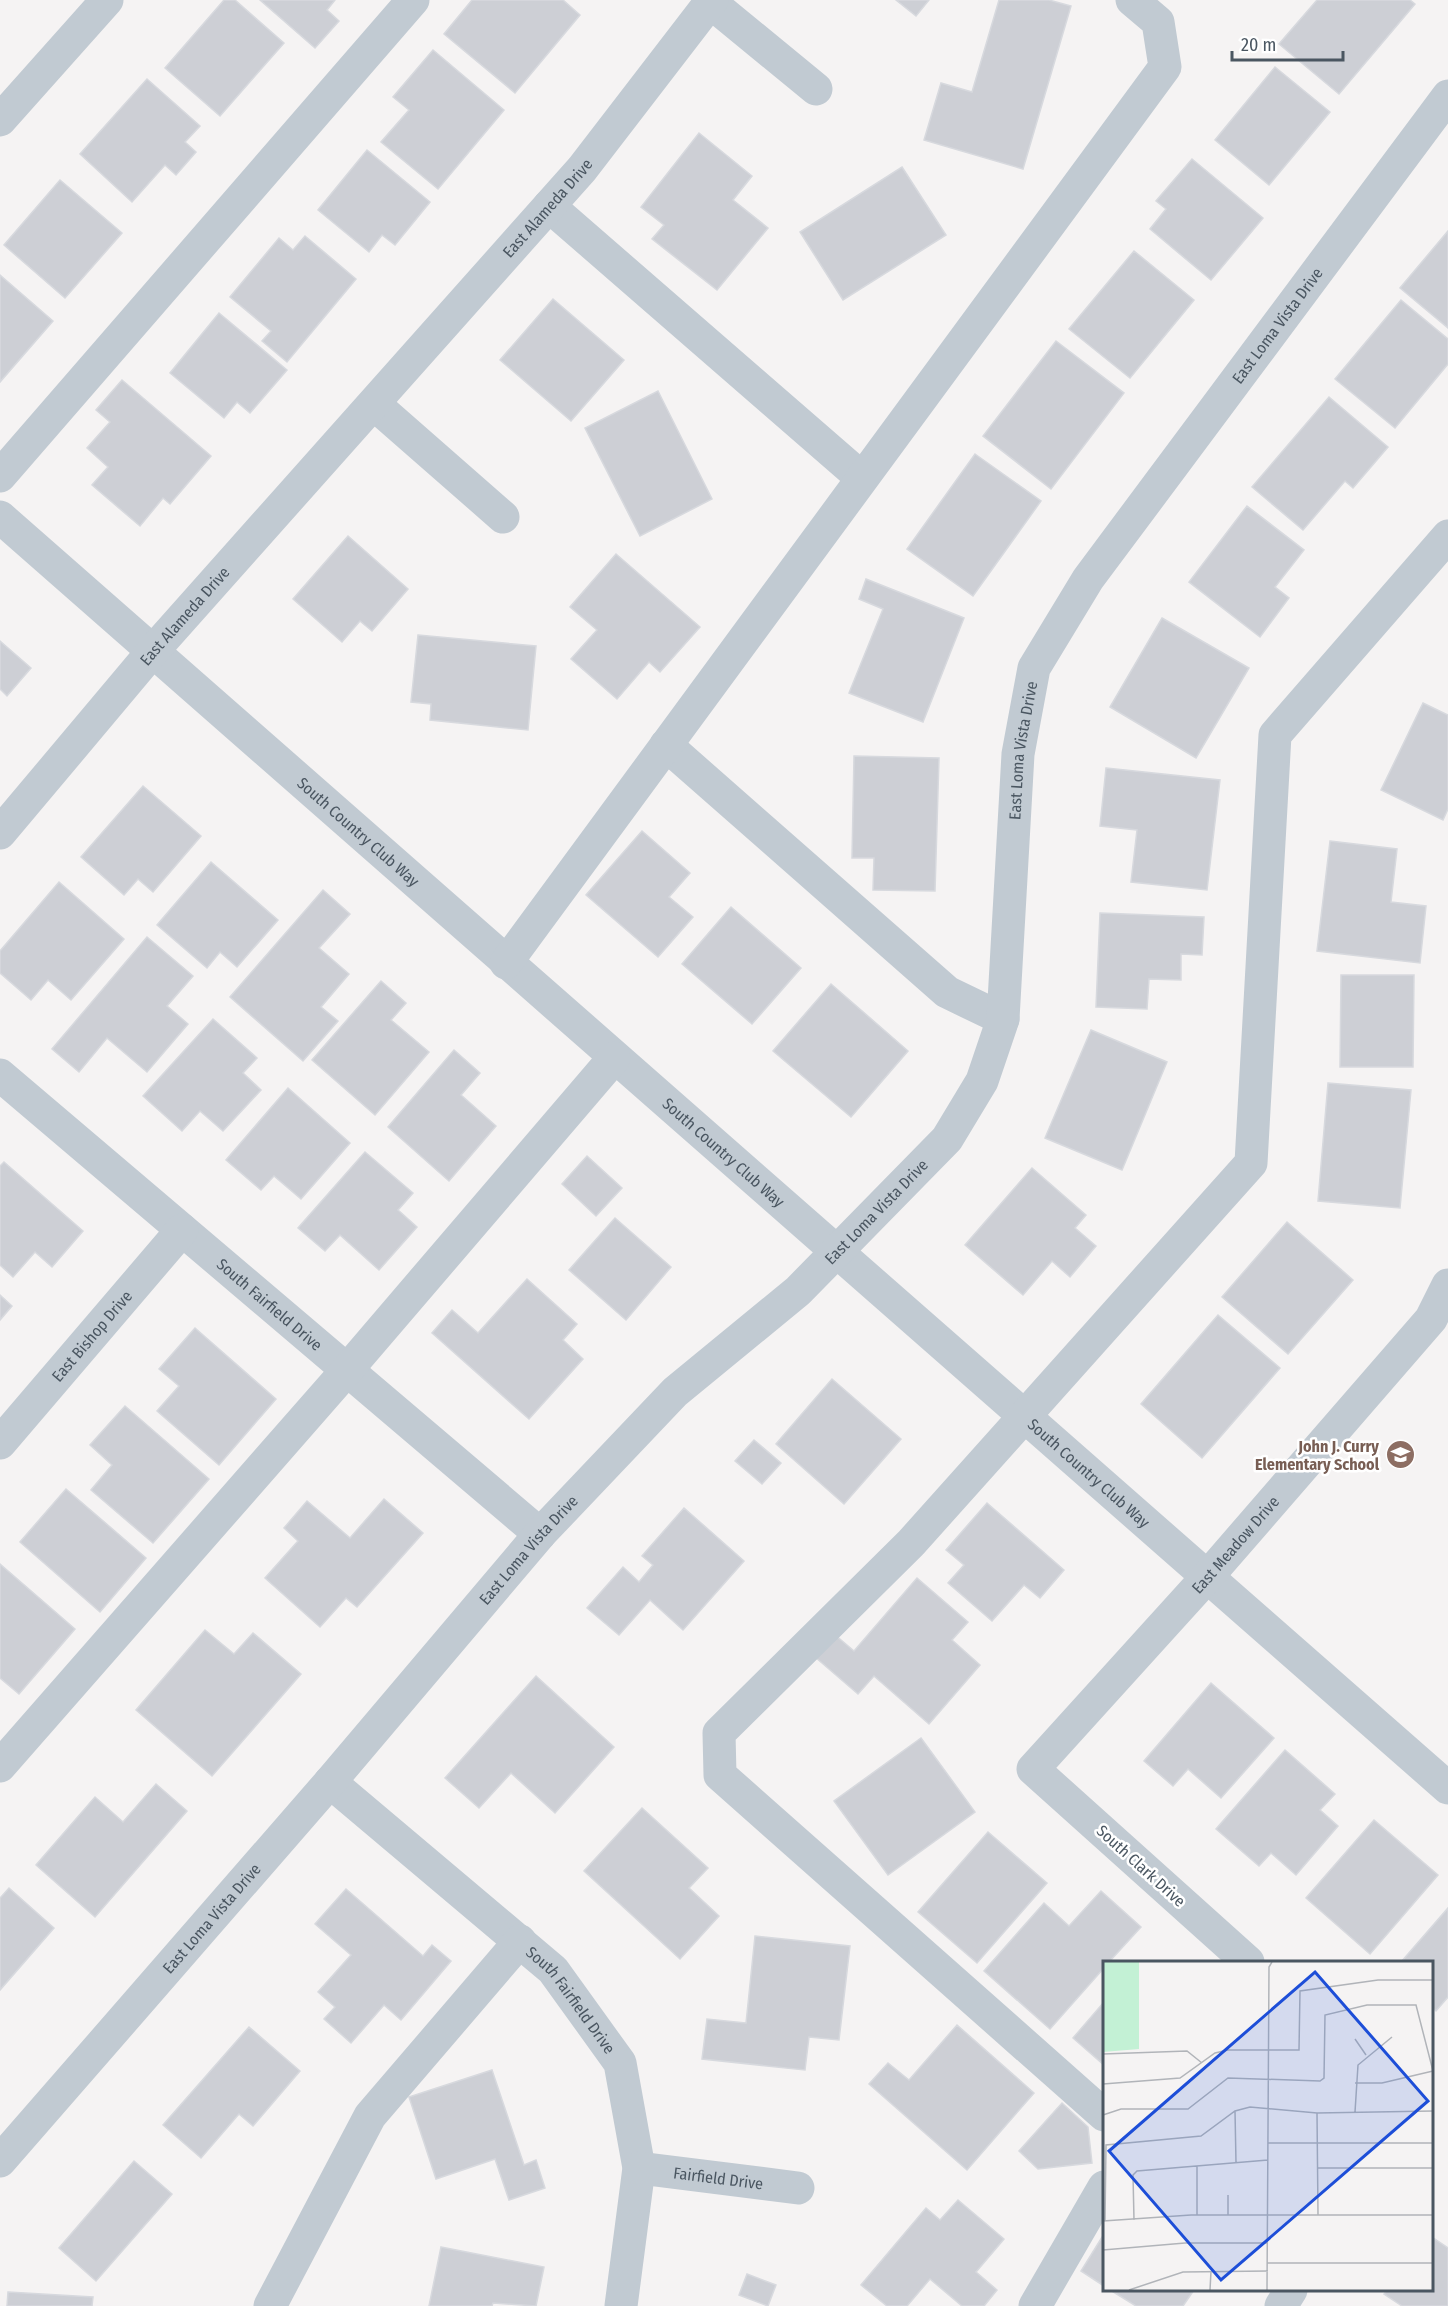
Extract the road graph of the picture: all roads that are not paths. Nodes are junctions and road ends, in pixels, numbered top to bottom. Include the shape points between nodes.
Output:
1 (107, 0) edge
2 (413, 0) edge
3 (1132, 0) edge
4 (711, 1) edge
5 (816, 89) dead end
6 (1448, 96) edge
7 (0, 120) edge
8 (549, 206) junction
9 (374, 404) junction
10 (0, 476) edge
11 (862, 478) junction
12 (0, 517) edge
13 (503, 517) dead end
14 (1448, 536) edge
15 (152, 652) junction
16 (666, 745) junction
17 (0, 833) edge
18 (506, 963) junction
19 (1003, 1019) junction
20 (614, 1058) junction
21 (0, 1075) edge
22 (182, 1230) junction
23 (837, 1253) junction
24 (1448, 1285) edge
25 (347, 1370) junction
26 (1025, 1417) junction
27 (0, 1443) edge
28 (540, 1534) junction
29 (1208, 1576) junction
30 (0, 1766) edge
31 (1033, 1769) joint
32 (330, 1782) junction
33 (1448, 1788) edge
34 (520, 1941) junction
35 (1247, 1961) edge
36 (1103, 2114) edge
37 (0, 2161) edge
38 (639, 2168) junction
39 (798, 2188) dead end
40 (1103, 2189) edge
41 (1290, 2291) edge
42 (270, 2306) edge
43 (621, 2306) edge
44 (1035, 2306) edge
45 (1281, 2306) edge

1 - 7 street
2 - 10 street
3 - 11 street via 1158,22 1165,67
4 - 5 street, East Alameda Drive
4 - 8 street, East Alameda Drive
6 - 19 street, East Loma Vista Drive via 1089,579 1034,668 1018,754
8 - 9 street, East Alameda Drive
8 - 11 street
9 - 13 street
9 - 15 street, East Alameda Drive
11 - 16 street
12 - 15 street, South Country Club Way
14 - 26 street via 1275,735 1251,1163
15 - 17 street, East Alameda Drive
15 - 18 street, South Country Club Way
16 - 18 street
16 - 19 street via 947,993
18 - 20 street, South Country Club Way
19 - 23 street, East Loma Vista Drive via 982,1081 947,1139
20 - 23 street, South Country Club Way
20 - 25 street
21 - 22 street, South Fairfield Drive
22 - 25 street, South Fairfield Drive
22 - 27 street, East Bishop Drive
23 - 26 street, South Country Club Way
23 - 28 street, East Loma Vista Drive via 798,1291 675,1392
24 - 29 street, East Meadow Drive via 1431,1319
25 - 28 street, South Fairfield Drive
25 - 30 street
26 - 29 street, South Country Club Way
26 - 36 street via 910,1543 719,1733 720,1775
28 - 32 street, East Loma Vista Drive
29 - 31 street, East Meadow Drive
29 - 33 street, South Country Club Way
31 - 35 street, South Clark Drive
32 - 34 street, South Fairfield Drive
32 - 37 street, East Loma Vista Drive
34 - 38 street, South Fairfield Drive via 554,1970 620,2063
34 - 42 street via 370,2116
38 - 39 street, Fairfield Drive
38 - 43 street, South Fairfield Drive
40 - 44 street
41 - 45 street

